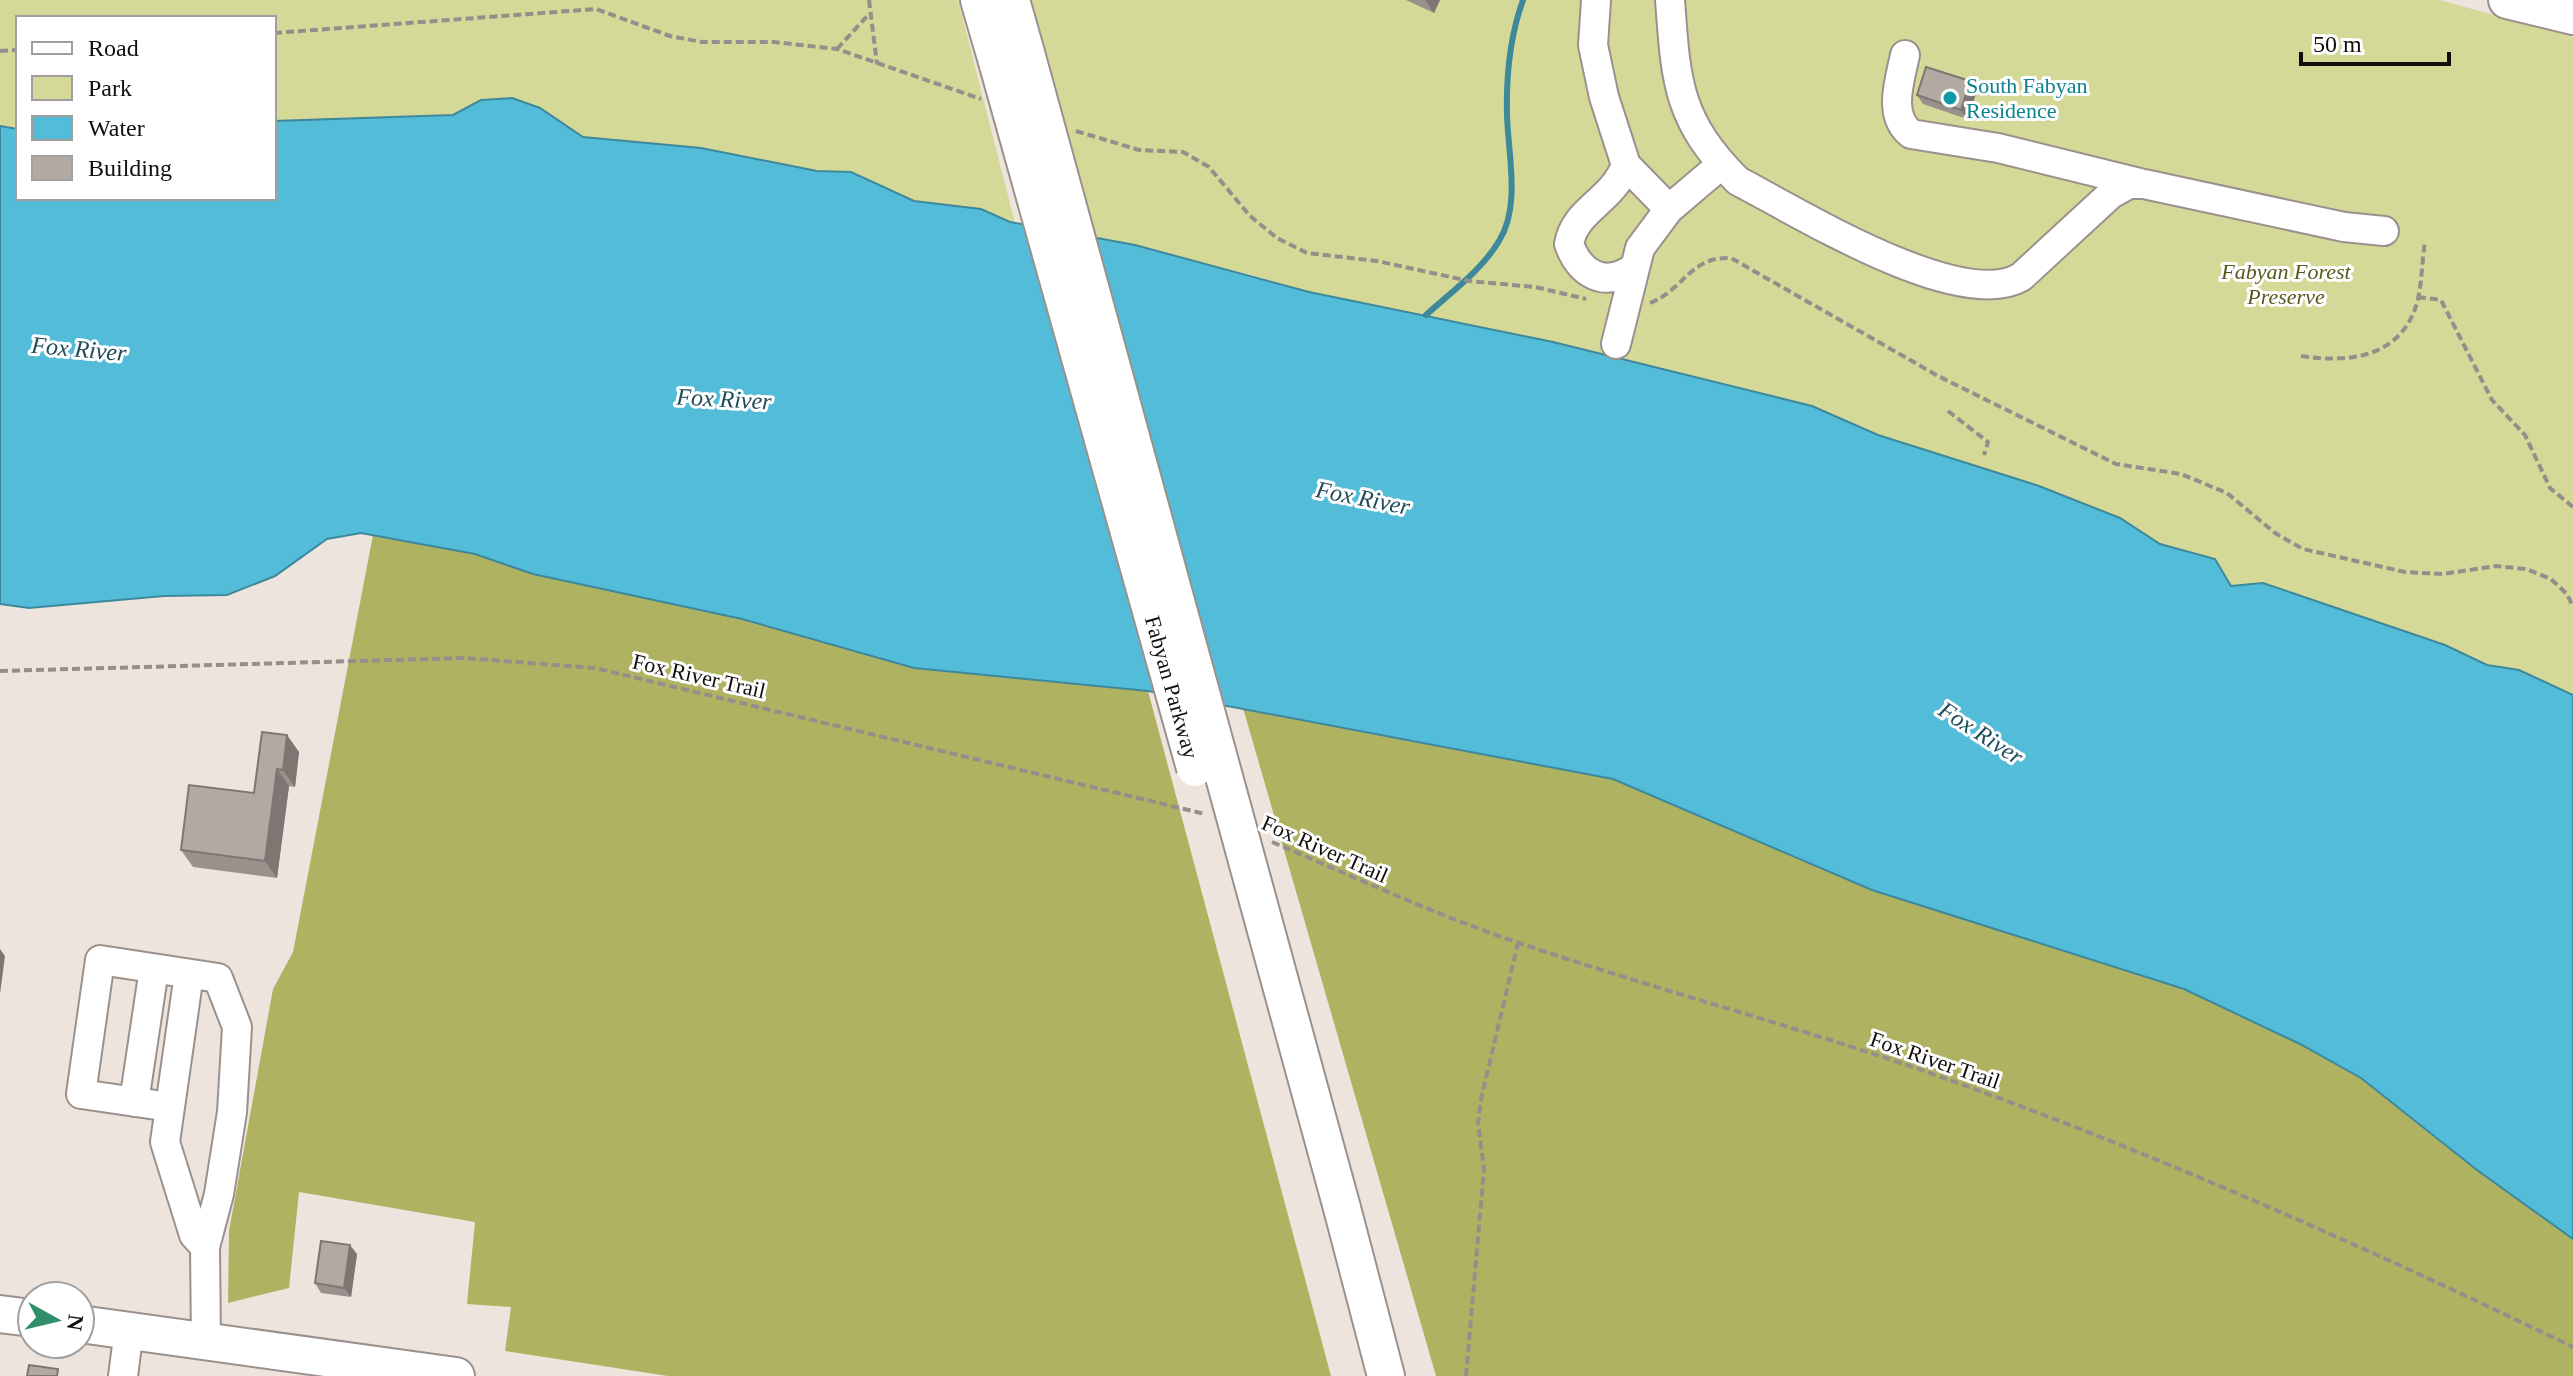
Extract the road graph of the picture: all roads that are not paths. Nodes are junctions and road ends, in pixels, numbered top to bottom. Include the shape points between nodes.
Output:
1 (979, 0) edge
2 (1011, 0) edge
3 (1596, 0) edge
4 (1670, 0) edge
5 (2507, 0) edge
6 (2573, 16) edge
7 (1905, 55) dead end
8 (1012, 59) junction
9 (1722, 164) junction
10 (1626, 165) junction
11 (2144, 184) junction
12 (1669, 209) junction
13 (2384, 231) dead end
14 (1632, 269) junction
15 (1616, 344) dead end
16 (154, 969) junction
17 (189, 974) junction
18 (134, 1102) junction
19 (170, 1107) junction
20 (1330, 1212) junction
21 (205, 1247) junction
22 (96, 1326) edge
23 (129, 1330) junction
24 (206, 1341) junction
25 (123, 1376) edge
26 (456, 1376) edge
27 (1361, 1376) edge
28 (1386, 1376) edge

1 - 8 main road, Fabyan Parkway
2 - 8 main road, Fabyan Parkway
3 - 10 street via 1593,45
4 - 9 street via 1674,71 1682,102
5 - 6 main road
7 - 11 street via 1897,104 1899,118 1911,134 1998,148
8 - 20 main road, Fabyan Parkway, bridge
9 - 11 street via 1738,181 1858,243 1969,286 2008,285 2111,194 2129,184
9 - 12 street
10 - 12 street
10 - 14 street via 1617,186 1576,222 1569,244 1582,268 1594,276 1619,278
11 - 13 street
12 - 14 street via 1640,248
14 - 15 street
16 - 17 street
16 - 18 street
16 - 18 street via 100,960 81,1094
17 - 19 street
17 - 21 street via 218,978 237,1027 232,1112
18 - 19 street
19 - 21 street via 165,1142 194,1235
20 - 27 main road, Fabyan Parkway
20 - 28 main road, Fabyan Parkway
21 - 24 street
22 - 23 main road
23 - 24 main road
23 - 25 street
24 - 26 main road

